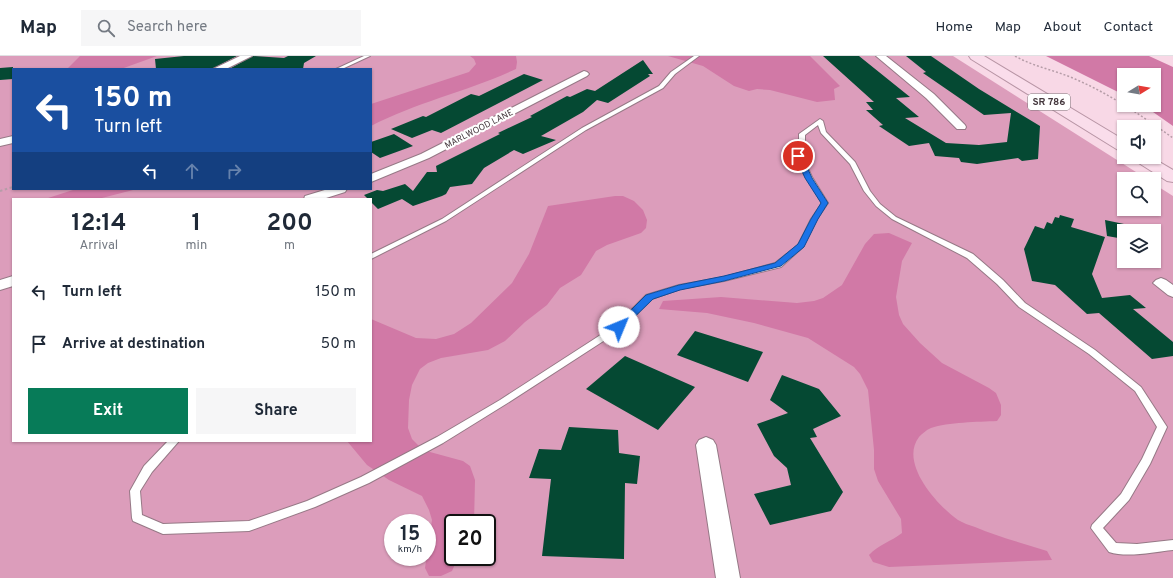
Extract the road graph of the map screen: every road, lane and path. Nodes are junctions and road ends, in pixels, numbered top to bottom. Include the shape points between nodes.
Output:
1 (248, 56) edge
2 (368, 56) edge
3 (697, 56) edge
4 (880, 56) edge
5 (975, 56) edge
6 (990, 56) edge
7 (1015, 56) edge
8 (220, 68) edge
9 (340, 68) edge
10 (584, 74) dead end
11 (961, 127) dead end
12 (1117, 130) edge
13 (1173, 138) edge
14 (12, 139) edge
15 (0, 143) edge
16 (1117, 143) edge
17 (1161, 155) edge
18 (1173, 162) edge
19 (1152, 164) edge
20 (1173, 177) edge
21 (372, 178) edge
22 (12, 187) edge
23 (0, 190) edge
24 (338, 190) edge
25 (313, 198) edge
26 (372, 256) edge
27 (12, 281) edge
28 (0, 285) edge
29 (173, 442) edge
30 (706, 445) dead end
31 (1173, 545) edge
32 (728, 578) edge

1 - 8 street
2 - 9 lane
3 - 26 lane via 673,73 661,87 584,130 444,220
4 - 11 street via 930,96
5 - 16 main road, SR 786
6 - 12 main road, SR 786
7 - 13 path via 1041,69 1074,78 1116,101
10 - 21 street, MARLWOOD LANE via 425,156
14 - 15 street
17 - 18 main road
19 - 20 main road
22 - 23 path
24 - 25 street
27 - 28 street
29 - 31 lane via 148,469 135,491 137,518 163,529 249,526 311,504 365,480 440,440 619,327 649,297 679,287 724,279 778,264 801,246 825,203 798,156 802,146 802,134 820,121 823,132 853,163 867,191 878,205 894,218 970,256 1022,305 1092,352 1138,389 1162,426 1125,497 1096,528 1113,548 1137,549
30 - 32 street

